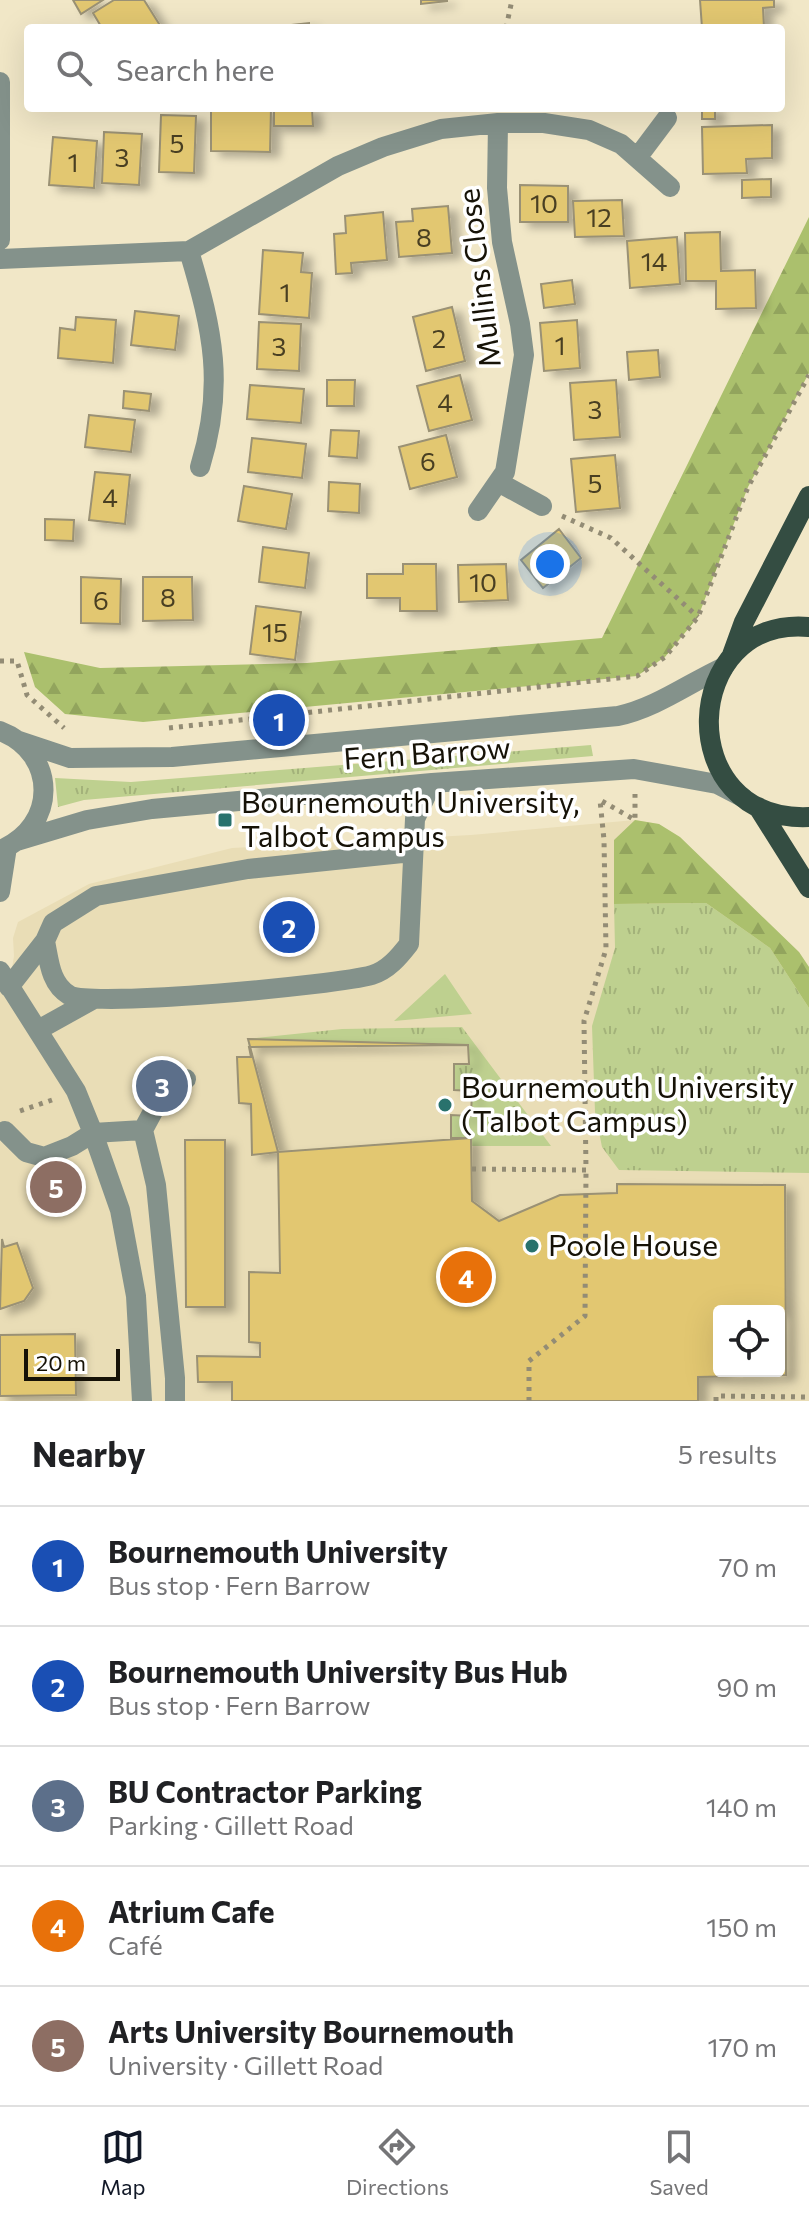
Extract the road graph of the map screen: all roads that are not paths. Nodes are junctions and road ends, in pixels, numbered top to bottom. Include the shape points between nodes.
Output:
1 (0, 82) edge
2 (667, 118) dead end
3 (498, 123) junction
4 (637, 158) junction
5 (670, 187) dead end
6 (0, 240) edge
7 (189, 251) junction
8 (0, 259) edge
9 (200, 467) dead end
10 (498, 482) junction
11 (809, 496) edge
12 (542, 506) road end
13 (478, 511) dead end
14 (809, 627) edge
15 (728, 663) junction
16 (6, 731) edge
17 (432, 783) junction
18 (751, 802) junction
19 (809, 817) edge
20 (8, 846) edge
21 (412, 852) junction
22 (809, 888) edge
23 (0, 892) edge
24 (45, 941) junction
25 (4, 979) edge
26 (92, 1000) junction
27 (38, 1030) junction
28 (186, 1079) dead end
29 (7, 1125) road end
30 (143, 1130) junction
31 (93, 1133) junction
32 (142, 1401) edge
33 (175, 1401) edge

1 - 6 street
2 - 4 street
3 - 4 street via 589,130 621,144
3 - 7 street via 441,129 383,147 338,166
3 - 10 street, Mullins Close via 502,242 524,355 505,472
4 - 5 street
7 - 8 street
7 - 9 street via 214,357 211,432
10 - 12 street
10 - 13 street, Mullins Close
11 - 15 main road
14 - 15 main road via 767,633
15 - 16 street, Fern Barrow via 632,713 496,729 172,757 70,758
15 - 18 main road via 710,701 708,737 723,775
16 - 20 street, Fern Barrow via 30,752 40,769 44,794 37,818
17 - 18 street, Fern Barrow via 634,769 717,784
17 - 20 street, Fern Barrow via 137,811 87,820
17 - 21 street via 415,819
18 - 19 main road via 785,816
18 - 22 main road
20 - 23 street
21 - 24 street via 248,869 96,896 53,923
21 - 26 street via 412,934 398,959 382,971 207,994
24 - 25 street
24 - 26 street via 52,974 61,988
25 - 27 street
26 - 27 street
27 - 31 street via 76,1091
28 - 30 street via 157,1104
29 - 31 street via 26,1152 44,1157
30 - 31 street
30 - 33 street via 156,1185
31 - 32 street via 127,1237

